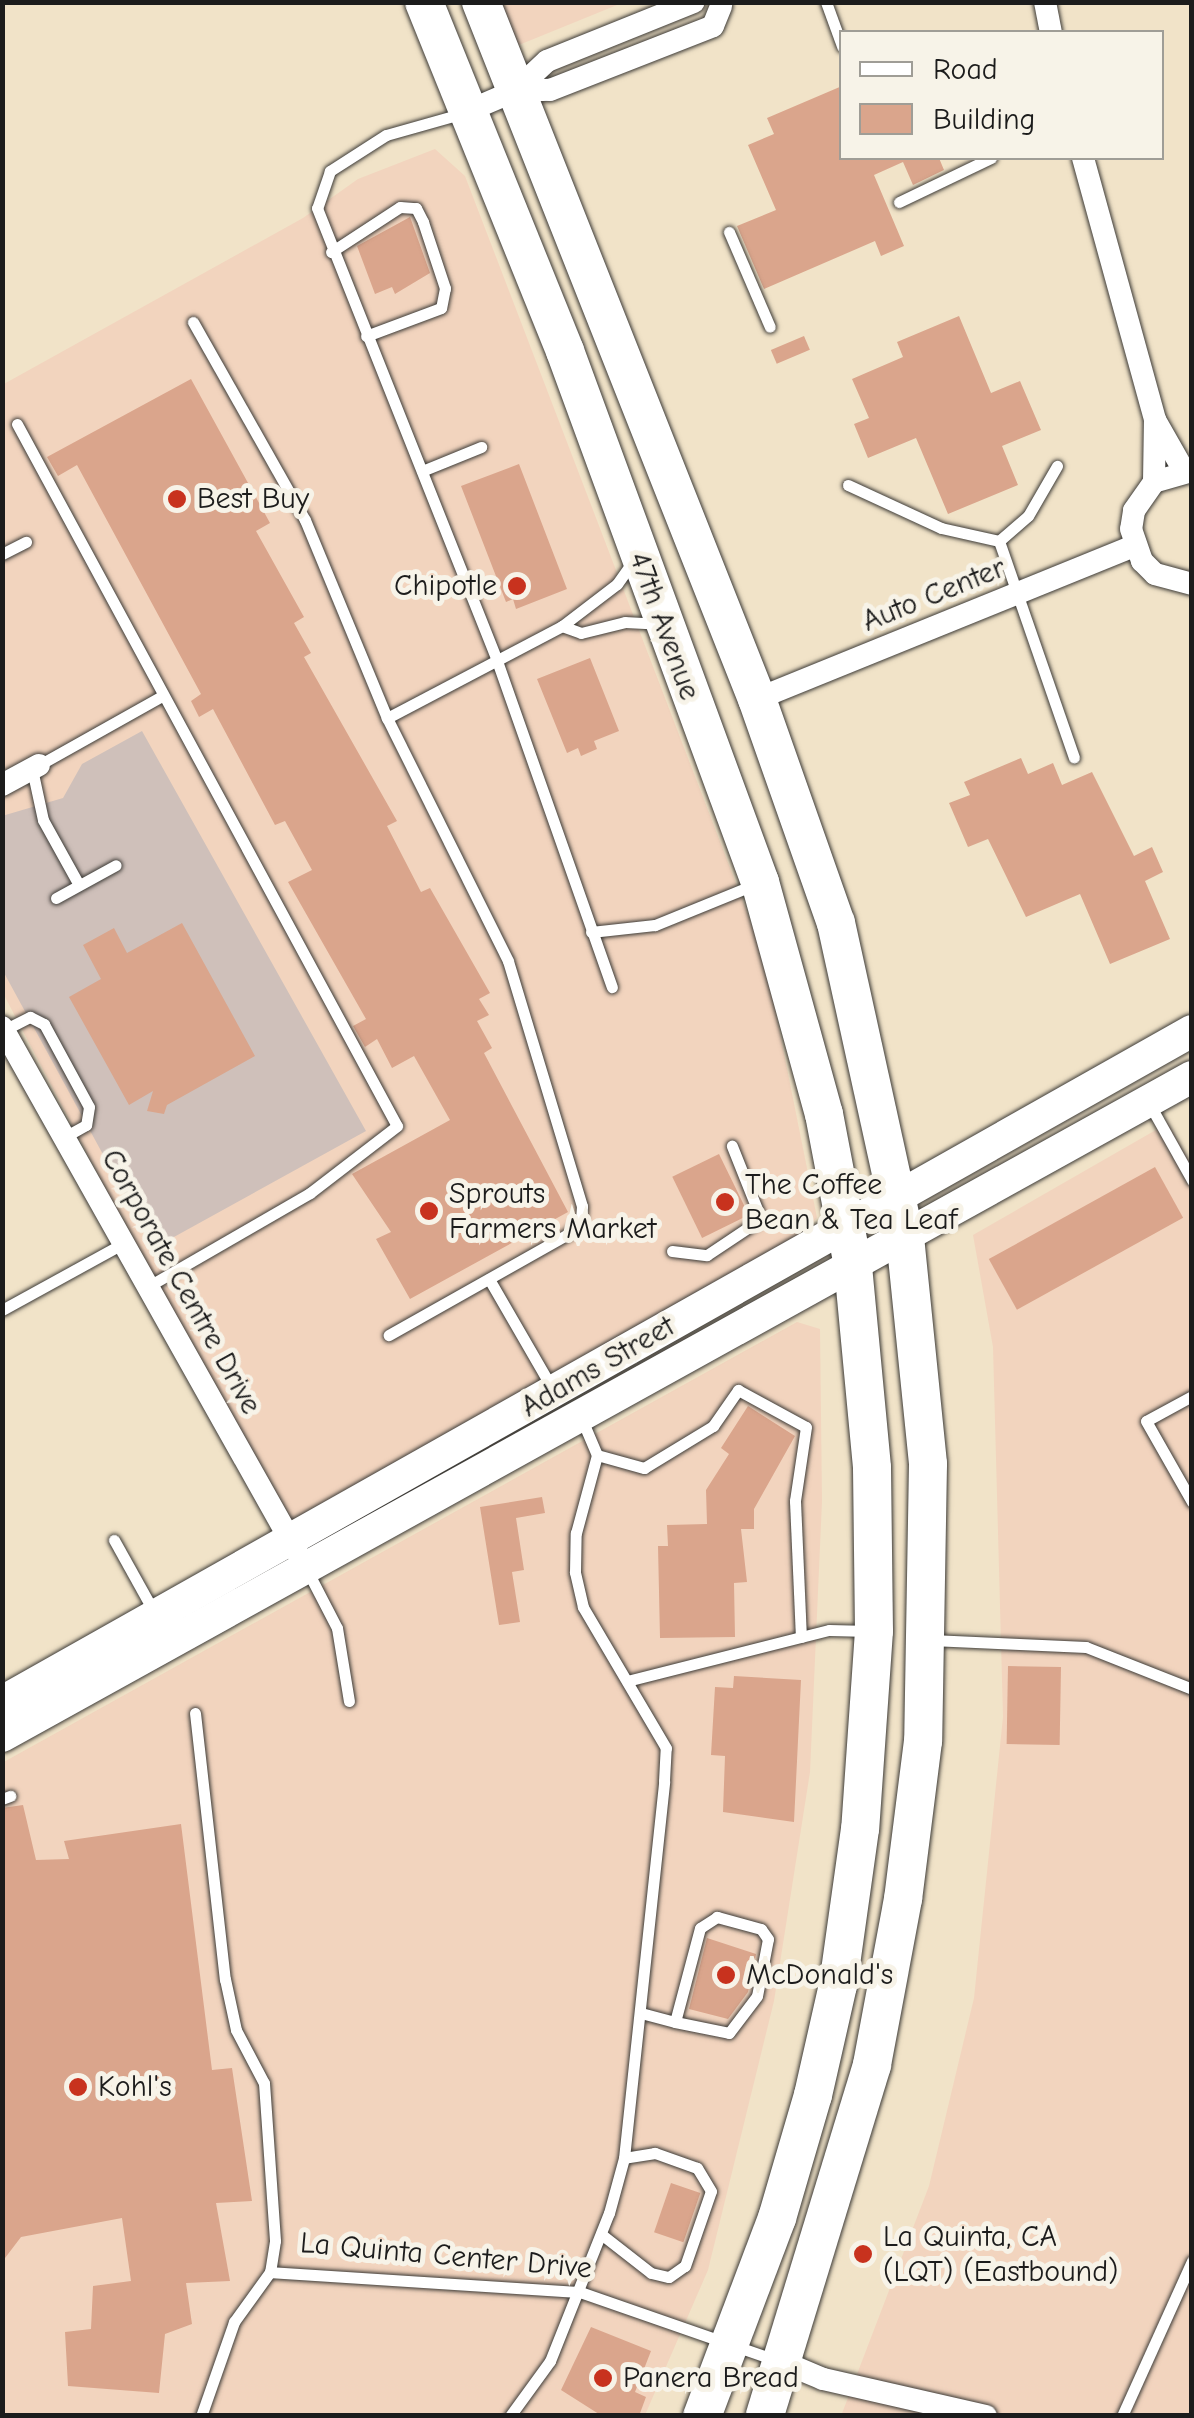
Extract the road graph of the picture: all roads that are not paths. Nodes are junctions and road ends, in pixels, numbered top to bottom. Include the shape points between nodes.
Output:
1 (424, 2) edge
2 (481, 2) edge
3 (694, 2) edge
4 (826, 2) edge
5 (1044, 2) edge
6 (721, 4) edge
7 (1051, 30) edge
8 (839, 38) edge
9 (514, 91) junction
10 (468, 111) junction
11 (988, 160) edge
12 (1083, 160) edge
13 (899, 202) dead end
14 (730, 232) dead end
15 (331, 252) junction
16 (193, 322) dead end
17 (770, 327) dead end
18 (366, 336) junction
19 (1156, 420) junction
20 (17, 424) dead end
21 (481, 447) dead end
22 (1057, 466) dead end
23 (422, 471) junction
24 (1188, 471) edge
25 (1154, 482) junction
26 (848, 486) dead end
27 (998, 541) junction
28 (26, 542) dead end
29 (1134, 546) junction
30 (638, 553) junction
31 (2, 554) edge
32 (1190, 586) edge
33 (1018, 593) junction
34 (664, 624) junction
35 (562, 626) junction
36 (496, 658) junction
37 (160, 697) junction
38 (757, 699) junction
39 (387, 718) junction
40 (1074, 756) dead end
41 (36, 767) junction
42 (2, 785) edge
43 (116, 865) dead end
44 (760, 882) junction
45 (79, 886) junction
46 (56, 898) dead end
47 (591, 932) junction
48 (612, 987) dead end
49 (3, 1028) edge
50 (1192, 1031) edge
51 (1192, 1077) edge
52 (1148, 1101) junction
53 (64, 1137) junction
54 (732, 1146) dead end
55 (1192, 1180) edge
56 (899, 1194) junction
57 (848, 1223) junction
58 (905, 1237) junction
59 (124, 1243) junction
60 (672, 1251) dead end
61 (853, 1266) junction
62 (488, 1279) junction
63 (149, 1286) junction
64 (2, 1310) edge
65 (389, 1335) dead end
66 (554, 1393) junction
67 (1192, 1396) edge
68 (580, 1416) junction
69 (597, 1455) junction
70 (1192, 1502) edge
71 (114, 1540) dead end
72 (299, 1555) junction
73 (156, 1616) junction
74 (874, 1631) junction
75 (801, 1636) junction
76 (927, 1640) junction
77 (627, 1681) junction
78 (1192, 1688) edge
79 (2, 1702) edge
80 (348, 1702) dead end
81 (195, 1713) dead end
82 (2, 1736) edge
83 (641, 2014) junction
84 (675, 2022) junction
85 (624, 2158) junction
86 (601, 2234) junction
87 (1192, 2261) edge
88 (270, 2272) junction
89 (580, 2292) junction
90 (729, 2343) junction
91 (785, 2363) junction
92 (200, 2416) edge
93 (510, 2416) edge
94 (702, 2416) edge
95 (765, 2416) edge
96 (986, 2416) edge
97 (1122, 2416) edge

1 - 10 main road, 47th Avenue
2 - 9 main road, 47th Avenue
3 - 9 street via 548,60
4 - 8 lane
5 - 7 street
6 - 9 street via 713,26 550,90
9 - 10 street
9 - 38 main road, 47th Avenue
10 - 15 lane via 386,135 330,171 316,208
10 - 30 main road, 47th Avenue
11 - 13 lane
12 - 19 street
14 - 17 lane
15 - 18 lane
15 - 18 lane via 400,207 416,208 444,288 441,308 429,318
16 - 39 lane via 304,520
18 - 23 lane
19 - 24 street
19 - 25 street
20 - 37 lane via 132,630
21 - 23 lane
22 - 27 lane via 1028,516
23 - 36 lane
24 - 25 street
25 - 29 street via 1134,511
26 - 27 lane via 941,528
27 - 33 lane
28 - 31 lane
29 - 32 street via 1155,574
29 - 33 street, Auto Center
30 - 34 main road, 47th Avenue
30 - 35 lane via 617,584
33 - 38 street, Auto Center
33 - 40 lane
34 - 35 lane via 625,622 581,633
34 - 44 main road, 47th Avenue
35 - 36 lane
36 - 39 lane
36 - 47 lane
37 - 41 lane
37 - 63 lane via 397,1126 310,1193
38 - 56 main road, 47th Avenue via 836,924
39 - 62 lane via 508,960 582,1206 576,1228
41 - 42 street
41 - 45 lane via 43,820
43 - 45 lane
44 - 47 lane via 655,924
44 - 57 main road, 47th Avenue
45 - 46 lane
47 - 48 lane
49 - 53 street, Corporate Centre Drive
49 - 53 lane via 30,1017 44,1024 90,1107 86,1125
50 - 56 street, Adams Street
51 - 52 street, Adams Street
52 - 55 lane
52 - 58 street, Adams Street
53 - 59 street, Corporate Centre Drive
54 - 60 lane via 761,1220 708,1255
56 - 57 street, Adams Street
56 - 58 main road, 47th Avenue
57 - 61 main road, 47th Avenue
57 - 66 street, Adams Street
58 - 61 street, Adams Street
58 - 76 main road, 47th Avenue via 928,1464
59 - 63 street, Corporate Centre Drive
59 - 64 lane
61 - 68 street, Adams Street
61 - 74 main road, 47th Avenue via 872,1468
62 - 65 lane
62 - 66 lane
63 - 72 street, Corporate Centre Drive
66 - 72 street, Adams Street
67 - 70 lane via 1146,1421
68 - 69 lane
68 - 72 street, Adams Street
69 - 75 lane via 644,1468 713,1426 738,1390 806,1427 795,1501
69 - 77 lane via 576,1533 575,1572 583,1607
71 - 73 lane
72 - 73 street, Adams Street
72 - 80 lane via 337,1628
72 - 82 street, Adams Street
73 - 79 street, Adams Street
74 - 75 lane
74 - 90 main road, 47th Avenue via 860,1829 838,1986 777,2218
75 - 77 lane
76 - 78 lane via 1086,1647
76 - 91 main road, 47th Avenue via 923,1741 903,1899 872,2065
77 - 83 lane via 666,1748
81 - 88 lane via 226,1979 236,2030 264,2083 275,2241
83 - 84 lane
83 - 85 lane
84 - 84 lane via 729,2033 757,1996 768,1939 761,1930 717,1917 700,1928
85 - 86 lane
85 - 86 lane via 655,2152 697,2168 711,2191 685,2266 669,2277 651,2273
86 - 89 lane
87 - 97 lane
88 - 89 lane, La Quinta Center Drive
88 - 92 lane via 234,2322
89 - 90 lane, La Quinta Center Drive
89 - 93 lane via 550,2361
90 - 91 lane, La Quinta Center Drive
90 - 94 main road, 47th Avenue
91 - 95 main road, 47th Avenue
91 - 96 street

